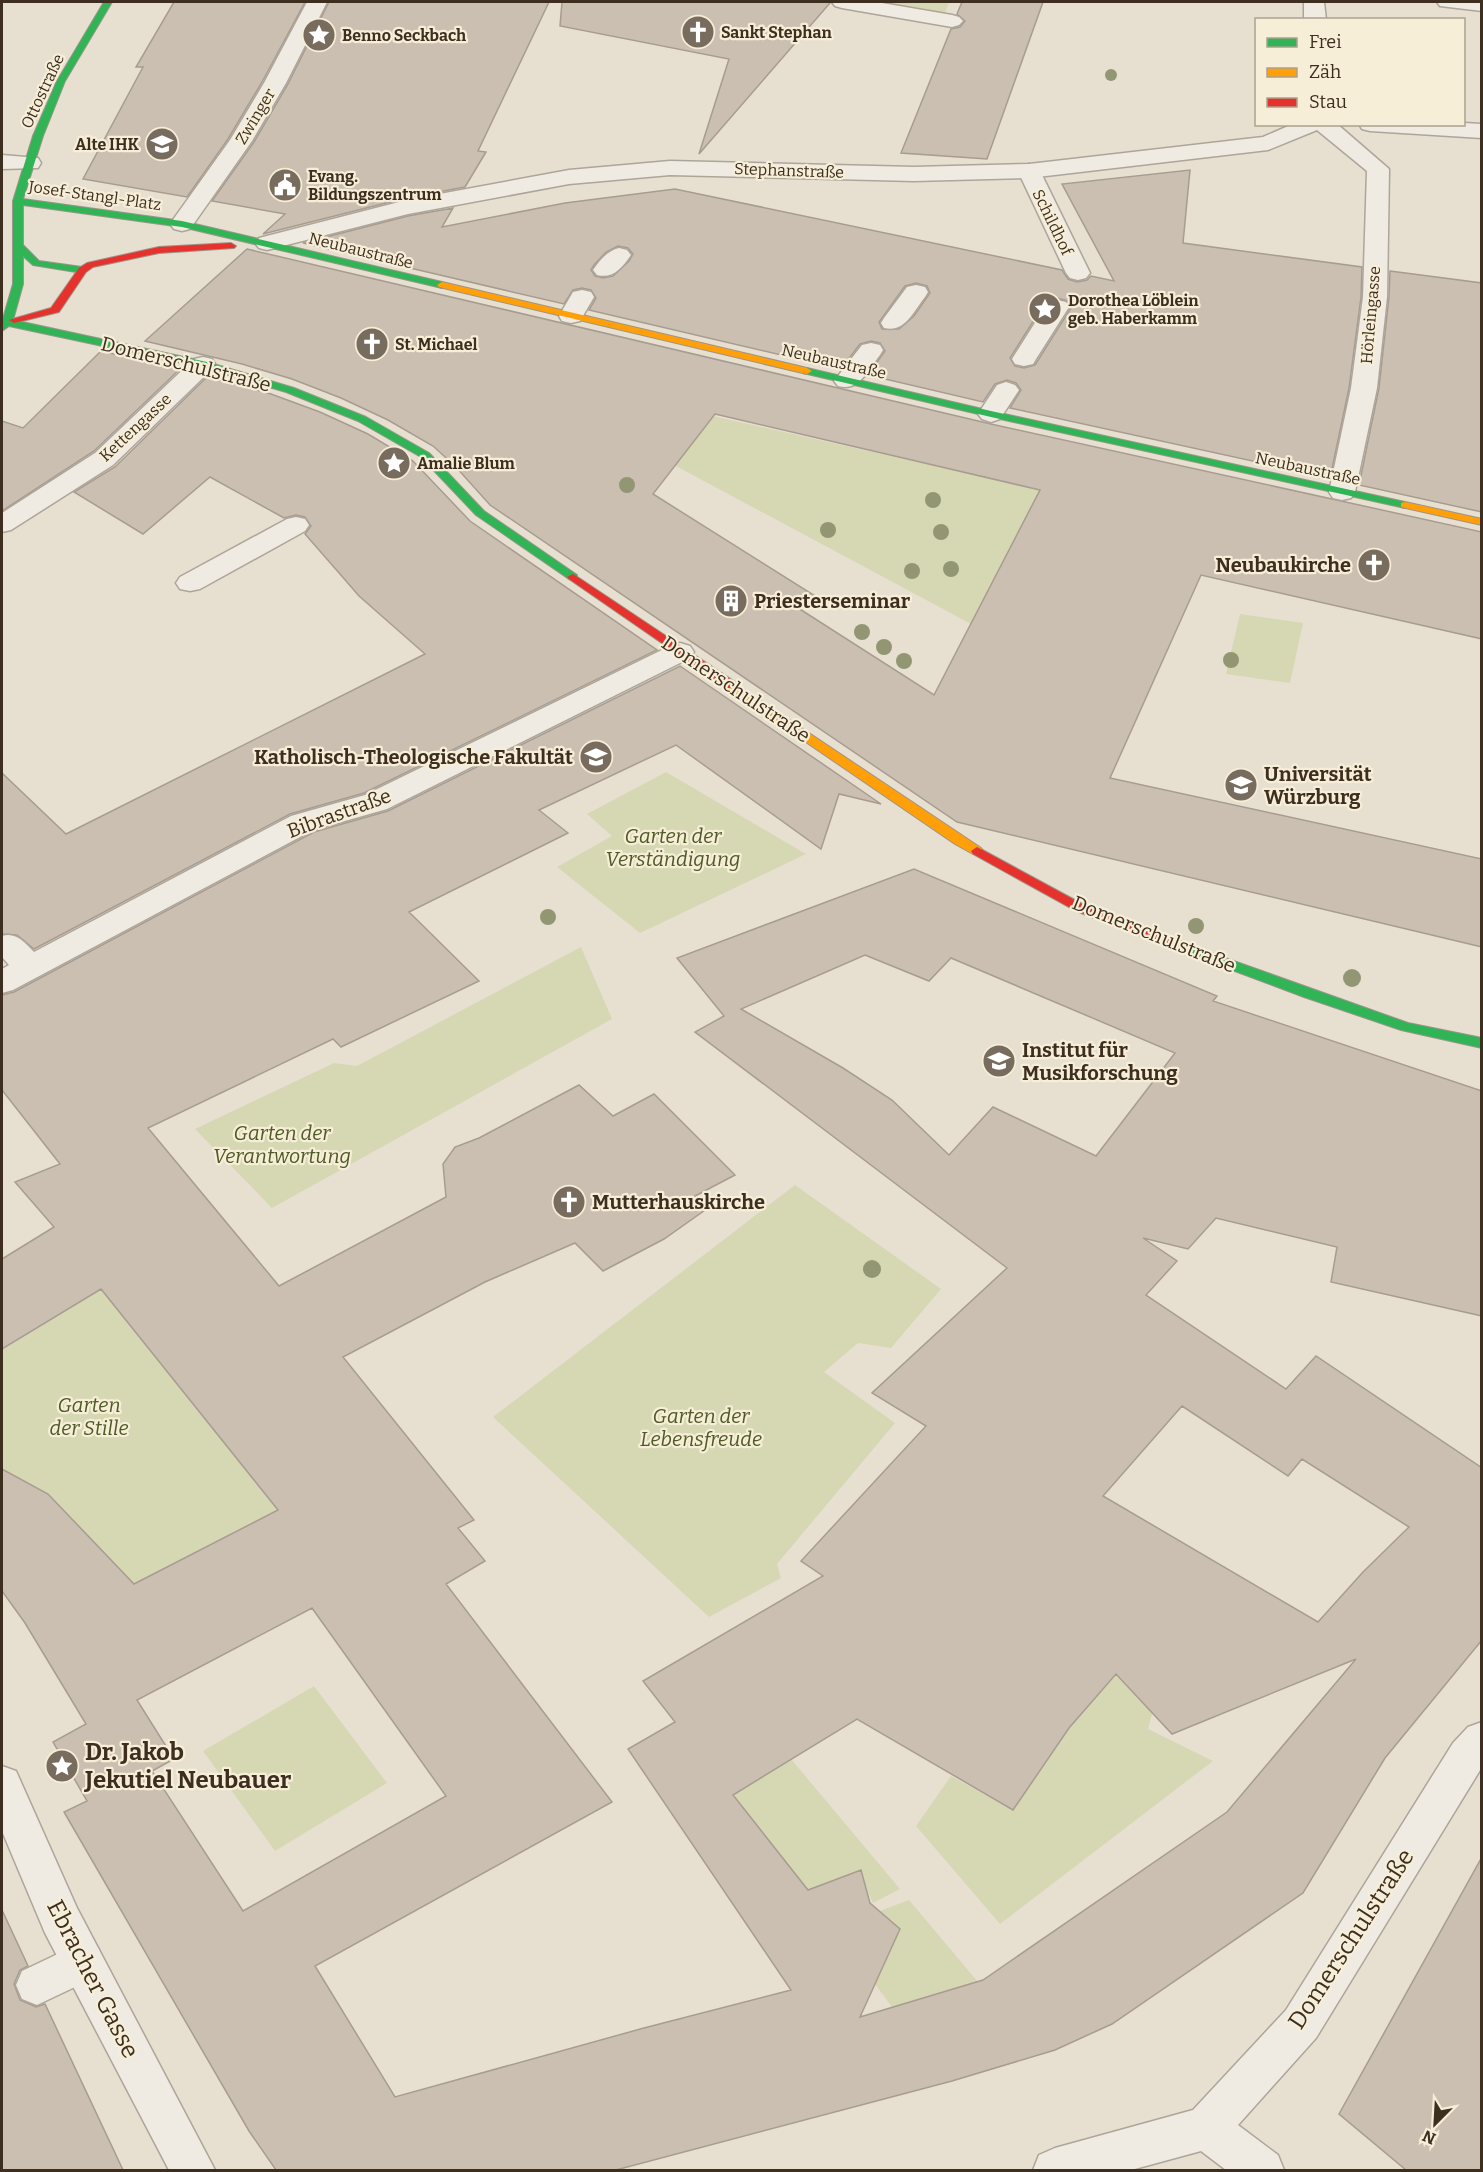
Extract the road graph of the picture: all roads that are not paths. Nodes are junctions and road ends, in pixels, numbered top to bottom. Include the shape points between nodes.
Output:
1 (108, 2) edge
2 (317, 2) edge
3 (842, 2) edge
4 (1314, 2) edge
5 (1447, 2) edge
6 (1482, 5) edge
7 (1315, 18) edge
8 (952, 21) dead end
9 (1308, 126) edge
10 (1325, 126) edge
11 (1402, 126) edge
12 (1482, 131) edge
13 (2, 162) edge
14 (30, 163) junction
15 (1029, 171) junction
16 (18, 201) junction
17 (182, 224) junction
18 (267, 243) junction
19 (19, 247) junction
20 (82, 270) junction
21 (1078, 273) dead end
22 (916, 292) dead end
23 (1057, 307) dead end
24 (892, 323) dead end
25 (3, 324) edge
26 (871, 350) dead end
27 (1024, 359) dead end
28 (203, 364) junction
29 (847, 381) junction
30 (1006, 390) dead end
31 (991, 414) junction
32 (1342, 492) junction
33 (1482, 522) edge
34 (2, 524) edge
35 (296, 525) dead end
36 (190, 583) dead end
37 (680, 652) junction
38 (8, 945) dead end
39 (30, 967) junction
40 (2, 982) edge
41 (1482, 1043) edge
42 (1482, 1739) edge
43 (2, 1784) edge
44 (83, 1962) junction
45 (37, 1985) dead end
46 (1206, 2128) junction
47 (193, 2170) edge
48 (1055, 2170) edge
49 (1262, 2170) edge

1 - 14 street, Ottostraße via 61,81
2 - 17 street, Zwinger via 241,141
3 - 8 street
4 - 7 street
5 - 6 street
9 - 15 street, Stephanstraße via 1268,143
10 - 32 street, Hörleingasse via 1378,169 1375,297 1365,388
11 - 12 street
13 - 14 street
14 - 16 street, Ottostraße
15 - 18 street, Stephanstraße via 914,174 670,168 569,177 407,207
15 - 21 street, Schildhof
16 - 17 street, Josef-Stangl-Platz
16 - 19 street, Josef-Stangl-Platz
17 - 18 street, Neubaustraße
18 - 20 street via 159,250
18 - 29 street, Neubaustraße via 576,307
19 - 20 street via 36,263
19 - 25 street, Josef-Stangl-Platz via 18,284
20 - 25 street via 55,310
22 - 24 street
23 - 27 street
25 - 28 street, Domerschulstraße
26 - 29 street
28 - 34 street, Kettengasse via 104,459
28 - 37 street, Domerschulstraße via 290,390 362,419 425,455 480,513
29 - 31 street, Neubaustraße
30 - 31 street
31 - 32 street, Neubaustraße
32 - 33 street, Neubaustraße
35 - 36 street
37 - 39 street, Bibrastraße via 376,802 302,823
37 - 41 street, Domerschulstraße via 959,841 1080,908 1406,1027
38 - 39 street
39 - 40 street, Bibrastraße
42 - 46 street, Domerschulstraße via 1467,1755 1301,2024
43 - 44 street, Ebracher Gasse via 60,1919
44 - 45 street
44 - 47 street, Ebracher Gasse
46 - 48 street
46 - 49 street

